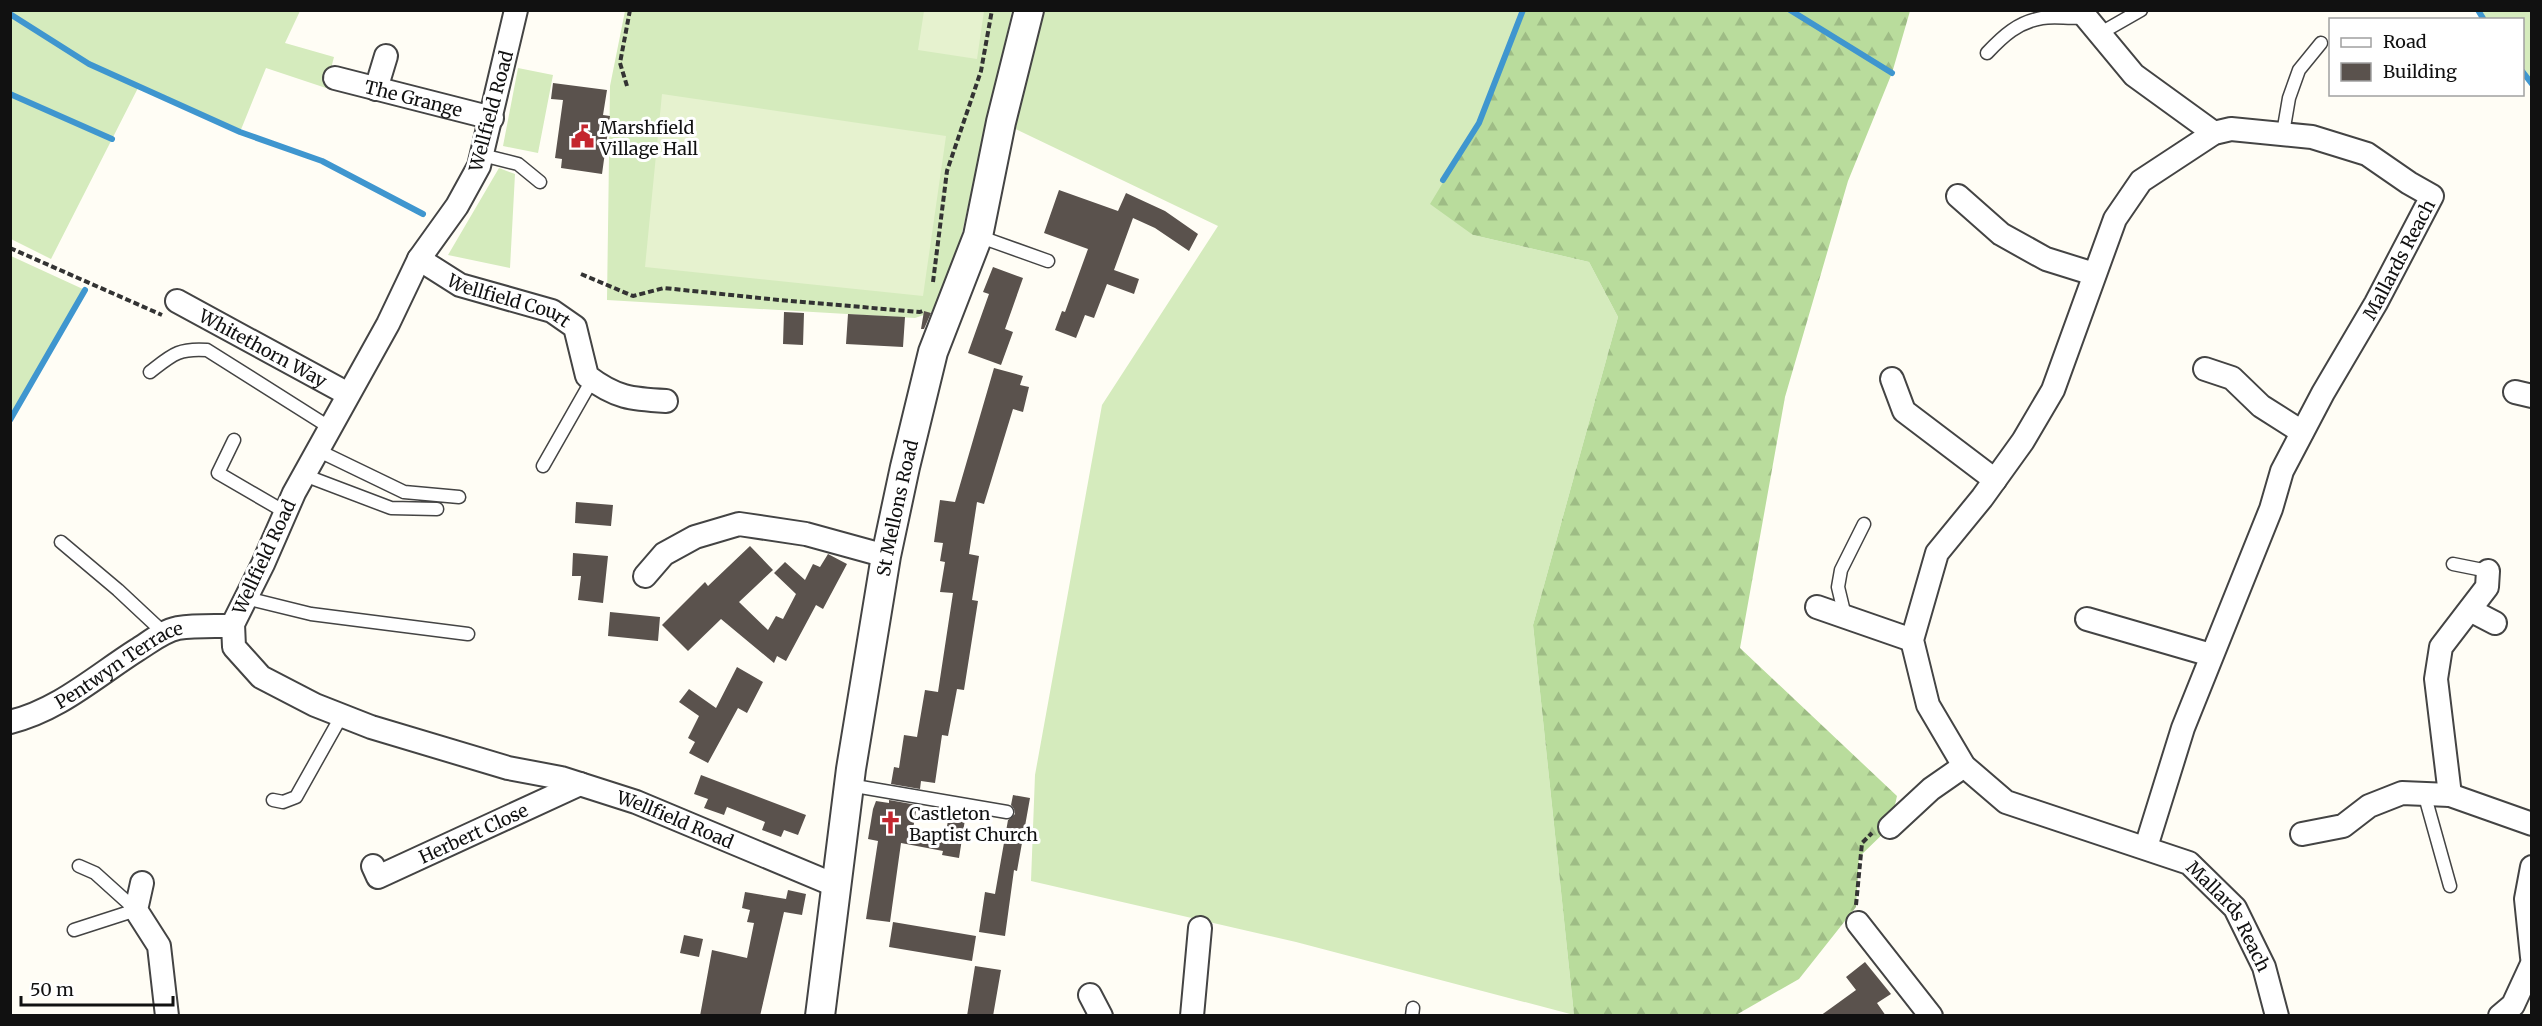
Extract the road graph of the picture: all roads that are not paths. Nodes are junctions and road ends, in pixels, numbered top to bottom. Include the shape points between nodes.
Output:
1 (516, 10) edge
2 (1029, 10) edge
3 (2141, 10) edge
4 (2088, 21) edge
5 (2321, 43) dead end
6 (1987, 53) dead end
7 (386, 56) dead end
8 (335, 78) dead end
9 (376, 89) junction
10 (492, 118) junction
11 (2214, 133) junction
12 (2283, 133) junction
13 (482, 155) junction
14 (540, 182) dead end
15 (1958, 196) dead end
16 (978, 236) junction
17 (419, 259) junction
18 (1048, 261) dead end
19 (2094, 274) junction
20 (177, 301) road end
21 (2205, 369) dead end
22 (150, 372) dead end
23 (592, 380) junction
24 (1892, 380) dead end
25 (348, 394) junction
26 (666, 401) dead end
27 (329, 427) junction
28 (2302, 432) junction
29 (234, 440) dead end
30 (317, 450) junction
31 (543, 466) dead end
32 (304, 475) junction
33 (1995, 480) junction
34 (459, 496) dead end
35 (437, 509) dead end
36 (285, 512) junction
37 (1864, 524) dead end
38 (61, 542) dead end
39 (886, 556) junction
40 (2453, 564) dead end
41 (2488, 572) joint
42 (645, 576) dead end
43 (246, 598) junction
44 (1817, 607) dead end
45 (2470, 610) junction
46 (1845, 616) junction
47 (2087, 619) dead end
48 (2495, 623) dead end
49 (233, 626) junction
50 (164, 633) junction
51 (468, 634) dead end
52 (1912, 640) junction
53 (2211, 655) junction
54 (342, 716) junction
55 (10, 722) edge
56 (1964, 766) junction
57 (580, 784) junction
58 (849, 785) junction
59 (2424, 793) junction
60 (2450, 795) junction
61 (273, 800) dead end
62 (1007, 812) dead end
63 (2532, 824) edge
64 (1890, 827) road end
65 (2302, 834) dead end
66 (2146, 847) junction
67 (79, 866) dead end
68 (373, 866) dead end
69 (2532, 867) edge
70 (142, 883) dead end
71 (837, 886) junction
72 (2450, 886) dead end
73 (136, 910) junction
74 (1858, 923) road end
75 (1200, 928) dead end
76 (74, 930) dead end
77 (2532, 957) edge
78 (2532, 964) edge
79 (1090, 995) dead end
80 (1102, 1015) edge
81 (167, 1016) edge
82 (820, 1016) edge
83 (1192, 1016) edge
84 (1930, 1016) edge
85 (2277, 1016) edge
86 (2500, 1016) edge

1 - 10 street, Wellfield Road
2 - 16 street, St Mellons Road
3 - 4 lane
4 - 6 lane via 2043,18 2025,23 2012,28
4 - 11 street via 2134,75
5 - 12 lane via 2299,70
7 - 9 street
8 - 9 street, The Grange
9 - 10 street, The Grange
10 - 13 street, Wellfield Road
11 - 12 street, Mallards Reach via 2231,129
11 - 19 street, Mallards Reach via 2141,181 2115,219
12 - 28 street, Mallards Reach via 2367,153 2432,196
13 - 14 lane via 518,164
13 - 17 street, Wellfield Road via 457,206
15 - 19 street via 2001,234 2046,259
16 - 18 lane
16 - 39 street, St Mellons Road via 933,351
17 - 23 street, Wellfield Court via 460,285 552,311 575,327 587,376
17 - 25 street, Wellfield Road
19 - 33 street, Mallards Reach via 2054,390
20 - 25 street, Whitethorn Way
21 - 28 street via 2232,378 2261,406
22 - 27 lane via 187,349 207,350
23 - 26 street via 627,399
23 - 31 lane
24 - 33 street via 1904,411
25 - 27 street, Wellfield Road
27 - 30 street, Wellfield Road
28 - 53 street, Mallards Reach via 2282,471 2271,509
29 - 36 lane via 218,473
30 - 32 street, Wellfield Road
30 - 34 lane via 404,492
32 - 35 lane via 391,508
32 - 36 street, Wellfield Road
33 - 52 street, Mallards Reach via 1937,553
36 - 43 street, Wellfield Road
37 - 46 lane via 1841,570 1838,587
38 - 50 lane
39 - 42 street via 806,534 739,525 695,537 664,554
39 - 58 street, St Mellons Road
40 - 41 lane
41 - 45 street via 2487,587
43 - 49 street, Wellfield Road
43 - 51 lane via 311,614
44 - 46 street
45 - 48 street
45 - 60 street via 2441,647 2436,679
46 - 52 street
47 - 53 street
49 - 50 street, Pentwyn Terrace via 178,628
49 - 54 street, Wellfield Road via 234,647 261,677
50 - 55 street, Pentwyn Terrace via 64,701
52 - 56 street, Mallards Reach via 1928,705
53 - 66 street, Mallards Reach via 2183,728
54 - 57 street, Wellfield Road via 508,768
54 - 61 lane via 296,797 283,802
56 - 64 street via 1931,789
56 - 66 street, Mallards Reach via 2006,802
57 - 68 street, Herbert Close via 378,877
57 - 71 street, Wellfield Road via 664,813
58 - 62 lane
58 - 71 street, St Mellons Road
59 - 60 street
59 - 65 street via 2402,793 2369,806 2343,826
59 - 72 lane
60 - 63 street
66 - 85 street, Mallards Reach via 2189,863 2235,908 2264,967
67 - 73 lane via 94,873
69 - 77 street via 2526,899
70 - 73 street
71 - 82 street, St Mellons Road
73 - 76 lane
73 - 81 street via 159,946
74 - 84 street
75 - 83 street
78 - 86 street via 2513,1005
79 - 80 street

